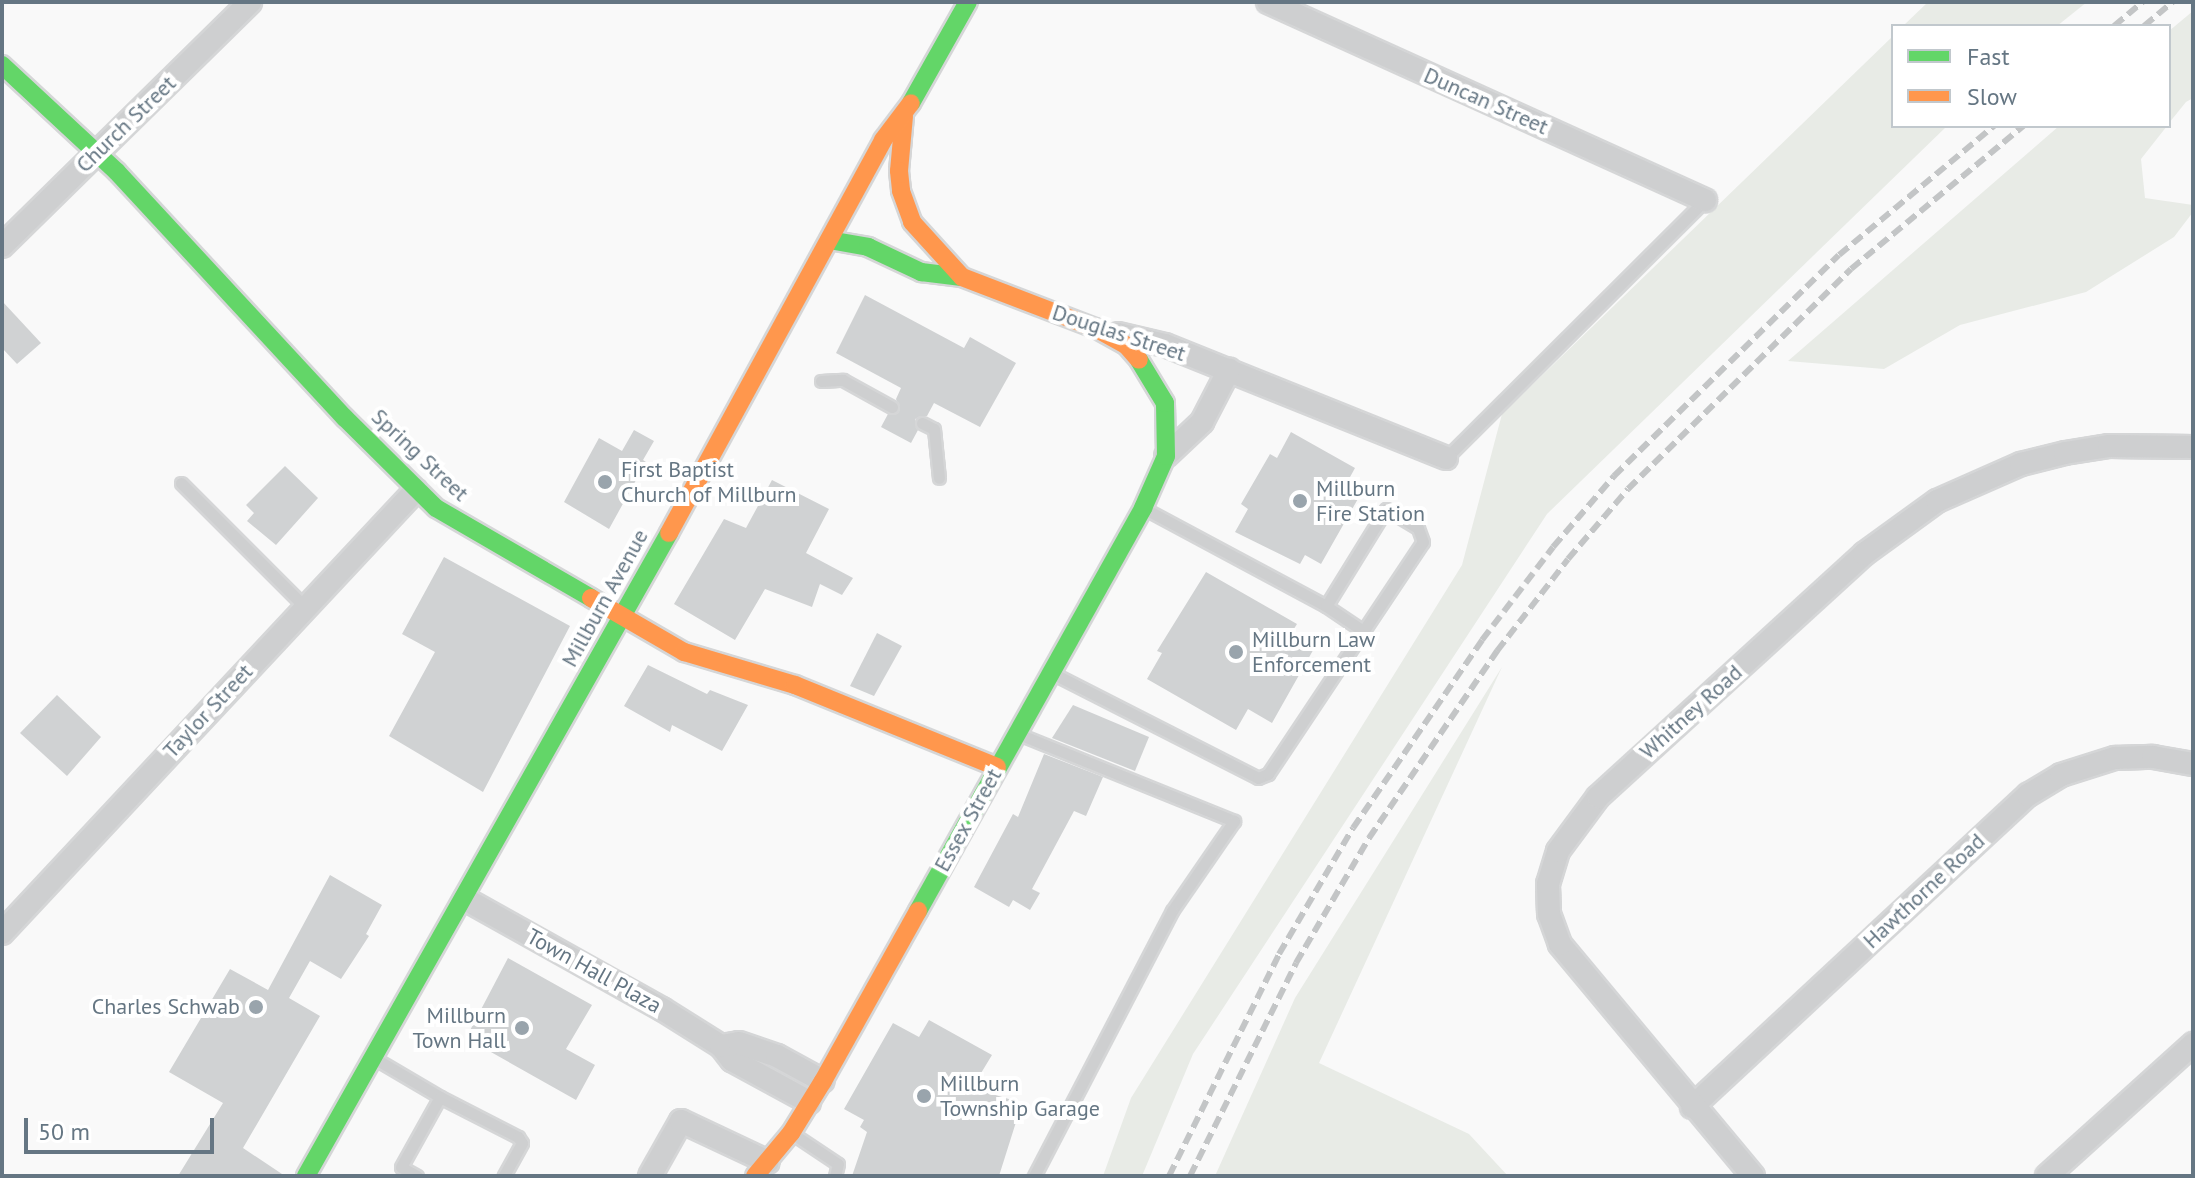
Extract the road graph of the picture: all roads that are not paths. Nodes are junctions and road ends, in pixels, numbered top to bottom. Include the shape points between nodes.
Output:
1 (250, 2) edge
2 (1268, 2) edge
3 (958, 6) edge
4 (2, 65) edge
5 (904, 116) junction
6 (96, 152) junction
7 (1705, 200) joint
8 (829, 240) junction
9 (2, 246) edge
10 (962, 277) junction
11 (1095, 328) junction
12 (1229, 370) junction
13 (821, 381) dead end
14 (892, 407) dead end
15 (922, 423) dead end
16 (2193, 447) edge
17 (1166, 456) junction
18 (1446, 458) joint
19 (939, 478) dead end
20 (181, 483) dead end
21 (416, 490) junction
22 (1143, 508) junction
23 (1326, 606) junction
24 (305, 607) junction
25 (622, 615) junction
26 (1363, 631) junction
27 (1049, 672) junction
28 (1017, 733) junction
29 (2193, 764) edge
30 (997, 767) junction
31 (465, 899) junction
32 (2, 933) edge
33 (2193, 1044) edge
34 (721, 1046) junction
35 (374, 1058) junction
36 (823, 1081) junction
37 (440, 1097) junction
38 (809, 1102) junction
39 (1692, 1107) junction
40 (791, 1133) junction
41 (762, 1169) edge
42 (306, 1176) edge
43 (417, 1176) edge
44 (504, 1176) edge
45 (650, 1176) edge
46 (835, 1176) edge
47 (1034, 1176) edge
48 (1753, 1176) edge
49 (2047, 1176) edge

1 - 6 street, Church Street
2 - 7 street, Duncan Street
3 - 5 main road, Millburn Avenue
4 - 6 main road, Spring Street
5 - 8 main road, Millburn Avenue via 883,140
5 - 10 main road, Douglas Street via 899,171 905,209
6 - 9 street, Church Street
6 - 21 main road, Spring Street
7 - 18 lane
8 - 10 main road via 868,247 921,272
8 - 25 main road, Millburn Avenue
10 - 11 main road, Douglas Street
11 - 12 street, Douglas Street via 1165,345
11 - 17 main road, Essex Street via 1127,346 1151,375 1165,403
12 - 17 street, Essex Street via 1202,422
12 - 18 street, Douglas Street
13 - 14 lane via 843,380
15 - 19 lane via 934,429
16 - 39 street, Whitney Road via 2125,446 2065,453 2021,464 1937,501 1864,554 1598,797 1558,851 1548,884 1549,914 1560,944
17 - 22 main road, Essex Street
20 - 24 lane
21 - 24 street, Taylor Street
21 - 25 main road, Spring Street via 457,523
22 - 23 lane
22 - 27 main road, Essex Street
23 - 26 lane
23 - 26 lane via 1386,509 1418,528 1423,542
24 - 32 street, Taylor Street
25 - 30 main road, Spring Street via 684,652 795,685
25 - 31 main road, Millburn Avenue
26 - 27 lane via 1268,774 1258,778
27 - 28 main road, Essex Street
28 - 30 main road, Essex Street
28 - 47 lane via 1234,821 1172,911
29 - 39 street, Hawthorne Road via 2115,758 2061,775 2028,795
30 - 36 main road, Essex Street
31 - 34 street, Town Hall Plaza
31 - 35 main road, Millburn Avenue
33 - 49 street
34 - 36 street, Town Hall Plaza via 739,1043
34 - 38 street, Town Hall Plaza via 732,1060
35 - 37 lane
35 - 42 main road, Millburn Avenue
36 - 38 main road, Essex Street
37 - 43 lane via 401,1167
37 - 44 lane via 518,1137 522,1143
38 - 40 main road, Essex Street
39 - 48 street, Whitney Road
40 - 41 main road, Essex Street
40 - 46 lane via 838,1164
41 - 45 street via 681,1121

